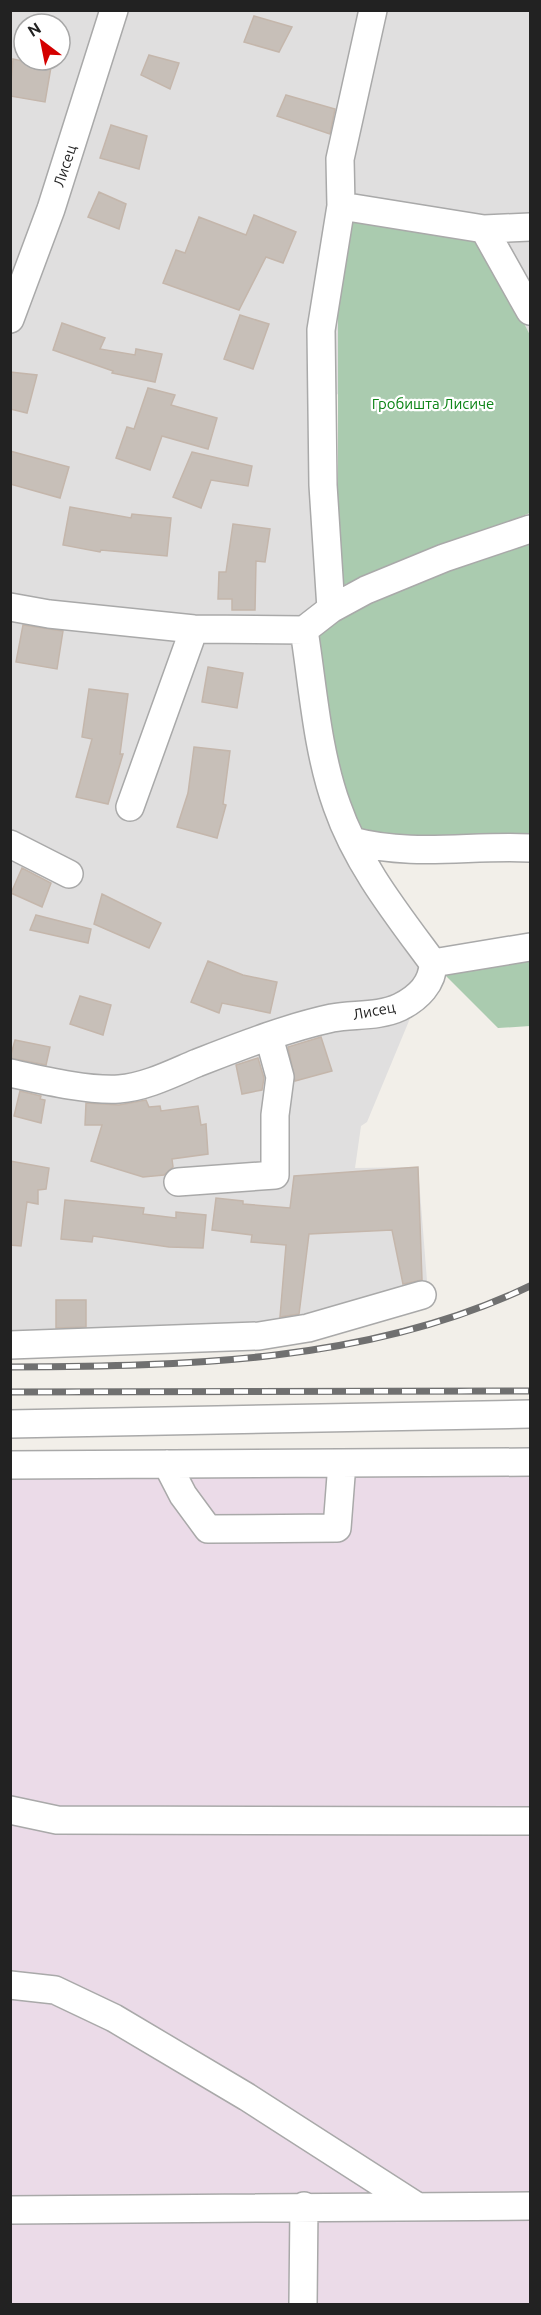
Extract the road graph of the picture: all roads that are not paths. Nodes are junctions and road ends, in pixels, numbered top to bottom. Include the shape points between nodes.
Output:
1 (114, 10) edge
2 (373, 10) edge
3 (341, 206) junction
4 (531, 227) edge
5 (484, 229) junction
6 (531, 311) edge
7 (10, 320) edge
8 (531, 529) edge
9 (10, 607) edge
10 (331, 609) junction
11 (194, 629) junction
12 (304, 630) junction
13 (130, 807) dead end
14 (352, 841) junction
15 (10, 844) edge
16 (531, 848) edge
17 (69, 874) dead end
18 (531, 947) edge
19 (433, 963) junction
20 (269, 1037) junction
21 (10, 1073) edge
22 (178, 1182) dead end
23 (422, 1295) dead end
24 (10, 1345) edge
25 (531, 1414) edge
26 (10, 1424) edge
27 (531, 1462) edge
28 (342, 1463) junction
29 (167, 1464) junction
30 (10, 1465) edge
31 (10, 1810) edge
32 (531, 1821) edge
33 (10, 1985) edge
34 (415, 2205) junction
35 (304, 2206) junction
36 (531, 2206) edge
37 (10, 2210) edge
38 (303, 2304) edge

1 - 7 street, Лисец via 51,209
2 - 3 street via 340,159
3 - 5 street
3 - 10 street via 321,330 323,485
4 - 5 street
5 - 6 street
8 - 10 street via 444,558
9 - 11 street
10 - 12 street
11 - 12 street
11 - 13 street
12 - 14 street via 325,762 336,805
14 - 16 street via 411,851 469,846
14 - 19 street via 386,899
15 - 17 street
18 - 19 street
19 - 20 street, Лисец via 433,974 423,990 399,1008 332,1018
20 - 21 street, Лисец via 119,1089
20 - 22 street via 280,1077 275,1115 275,1175
23 - 24 street via 308,1328 259,1336
25 - 26 street
27 - 28 street
28 - 29 street
28 - 29 street via 337,1528 243,1529 208,1529 183,1495
29 - 30 street
31 - 32 street via 57,1820
33 - 34 street via 55,1990 114,2018 247,2097
34 - 35 street
34 - 36 street
35 - 37 street
35 - 38 street

